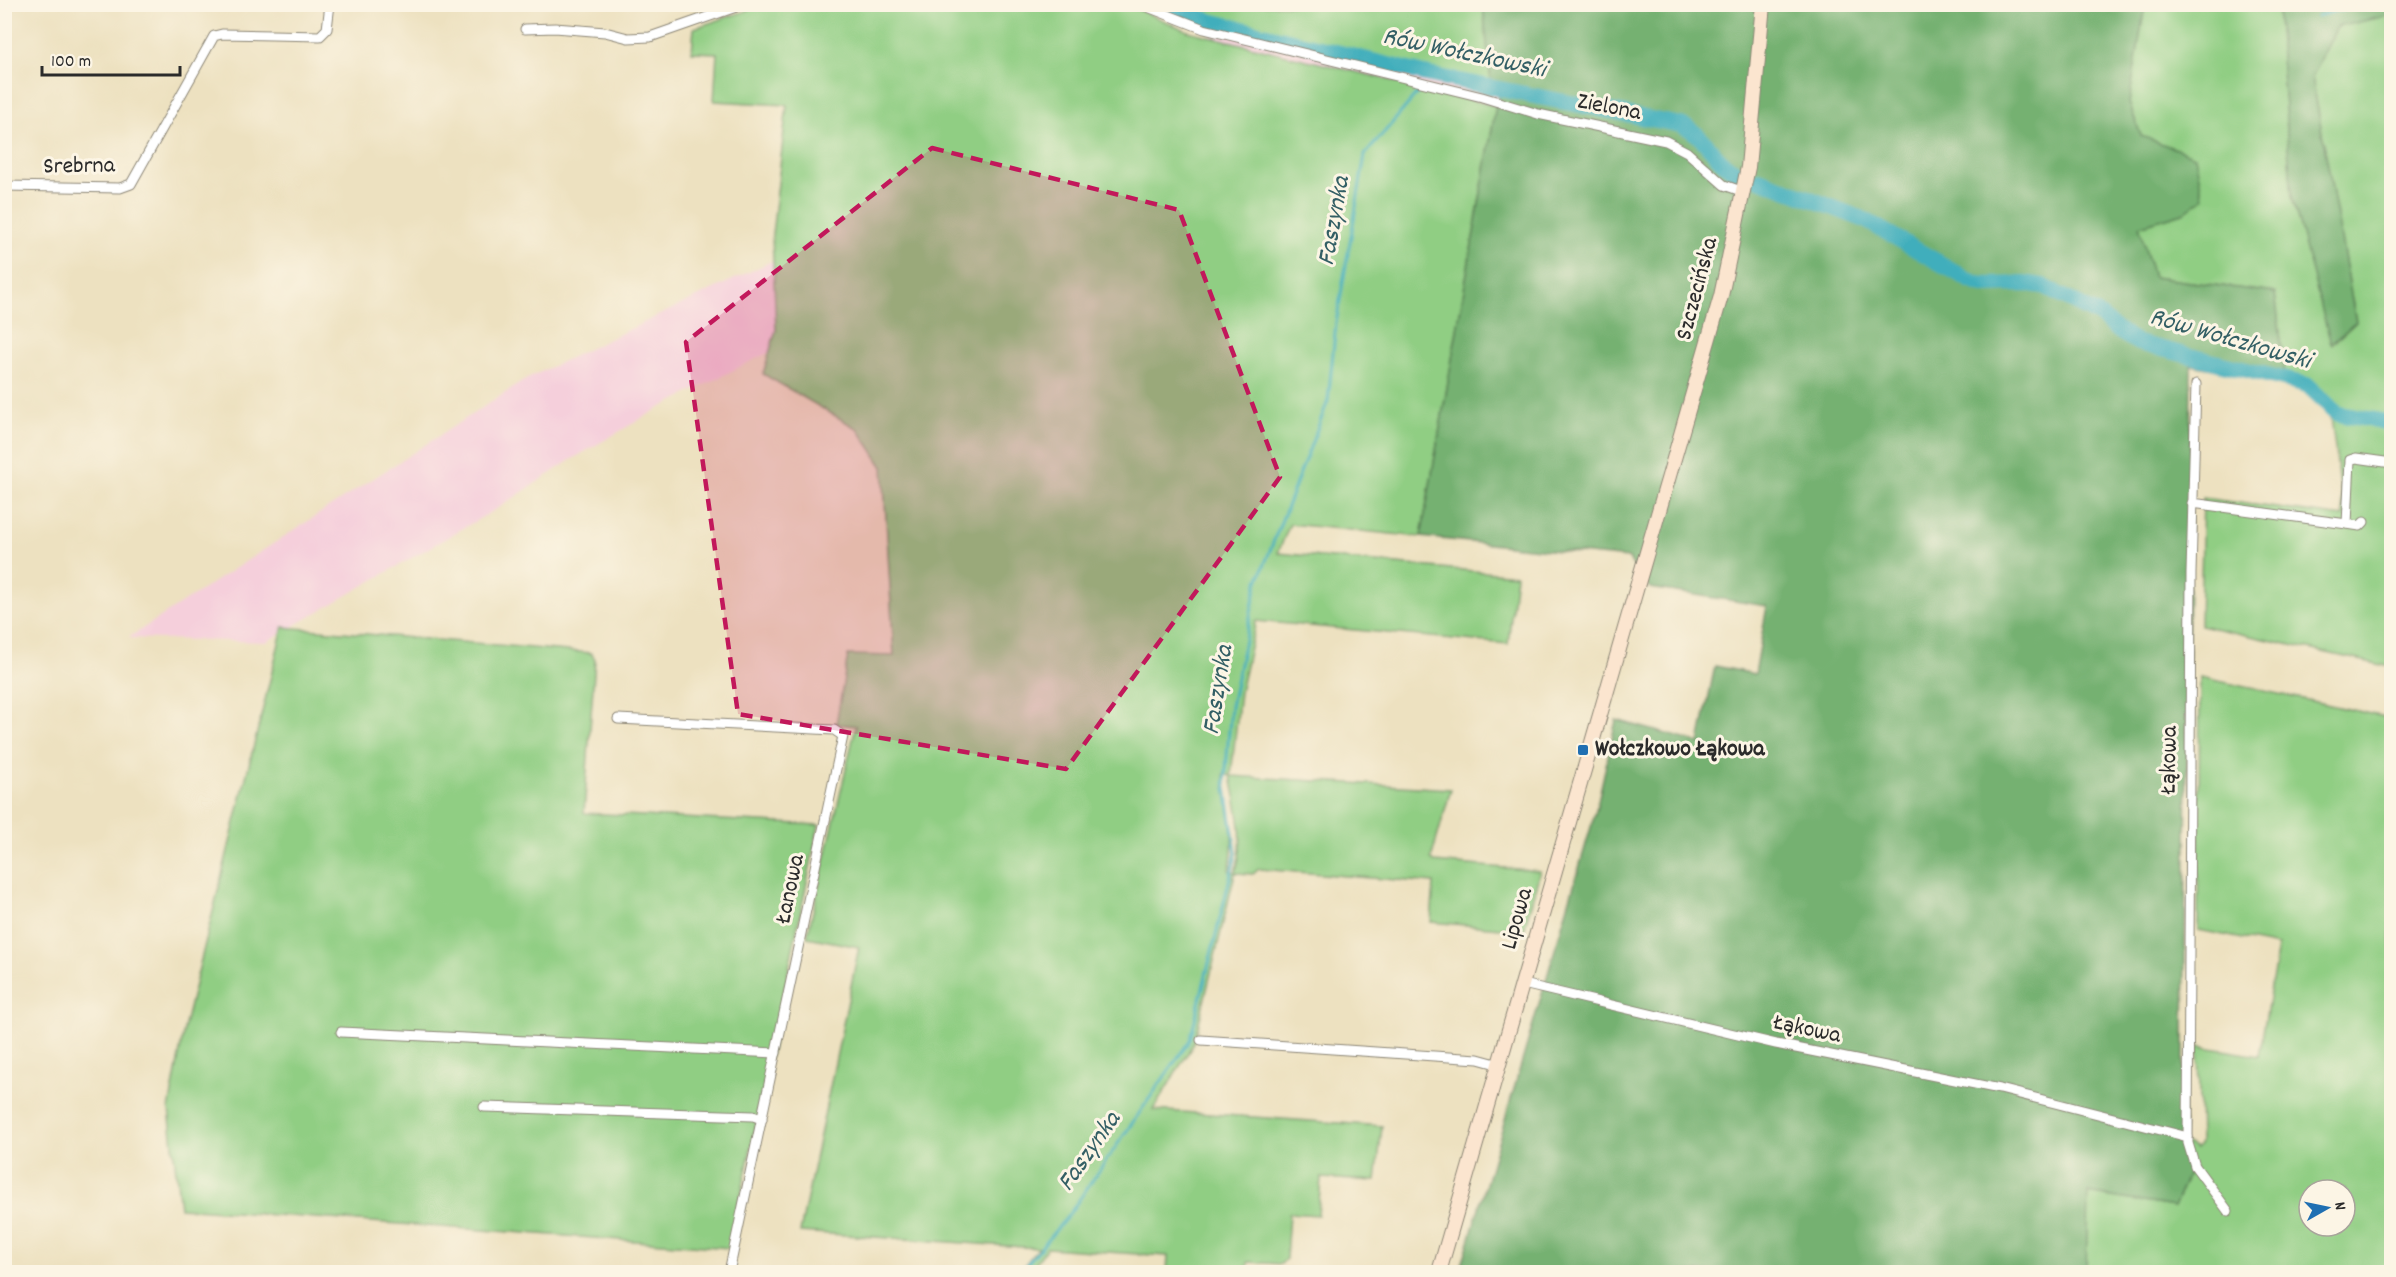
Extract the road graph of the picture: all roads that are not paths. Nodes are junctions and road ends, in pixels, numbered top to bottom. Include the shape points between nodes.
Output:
1 (330, 4) edge
2 (736, 4) edge
3 (1140, 4) edge
4 (1763, 4) edge
5 (525, 29) dead end
6 (4, 186) edge
7 (1744, 192) junction
8 (2196, 384) dead end
9 (2391, 463) edge
10 (2192, 503) junction
11 (2364, 522) dead end
12 (2347, 524) junction
13 (1640, 577) joint
14 (618, 719) dead end
15 (1523, 984) junction
16 (341, 1032) dead end
17 (1201, 1040) dead end
18 (776, 1053) junction
19 (1500, 1065) junction
20 (484, 1107) dead end
21 (762, 1119) junction
22 (2188, 1137) junction
23 (2228, 1211) dead end
24 (729, 1272) edge
25 (1439, 1272) edge

1 - 6 street, Srebrna via 327,29 320,36 214,36 131,184 120,189
2 - 5 street via 650,37
3 - 7 street, Zielona via 1204,29 1538,114 1666,141 1687,152 1725,185
4 - 7 street, Szczecińska
7 - 13 street, Szczecińska via 1721,296
8 - 10 street, Łąkowa
9 - 12 street via 2350,460
10 - 12 street
10 - 22 street, Łąkowa
11 - 12 street via 2360,526
13 - 15 street, Lipowa
14 - 18 street, Łanowa via 834,730 843,736
15 - 19 street, Lipowa
15 - 22 street, Łąkowa via 1776,1044 2000,1089
16 - 18 street
17 - 19 street via 1478,1059
18 - 21 street, Łanowa
19 - 25 street, Lipowa
20 - 21 street
21 - 24 street, Łanowa
22 - 23 street, Łąkowa via 2195,1166

